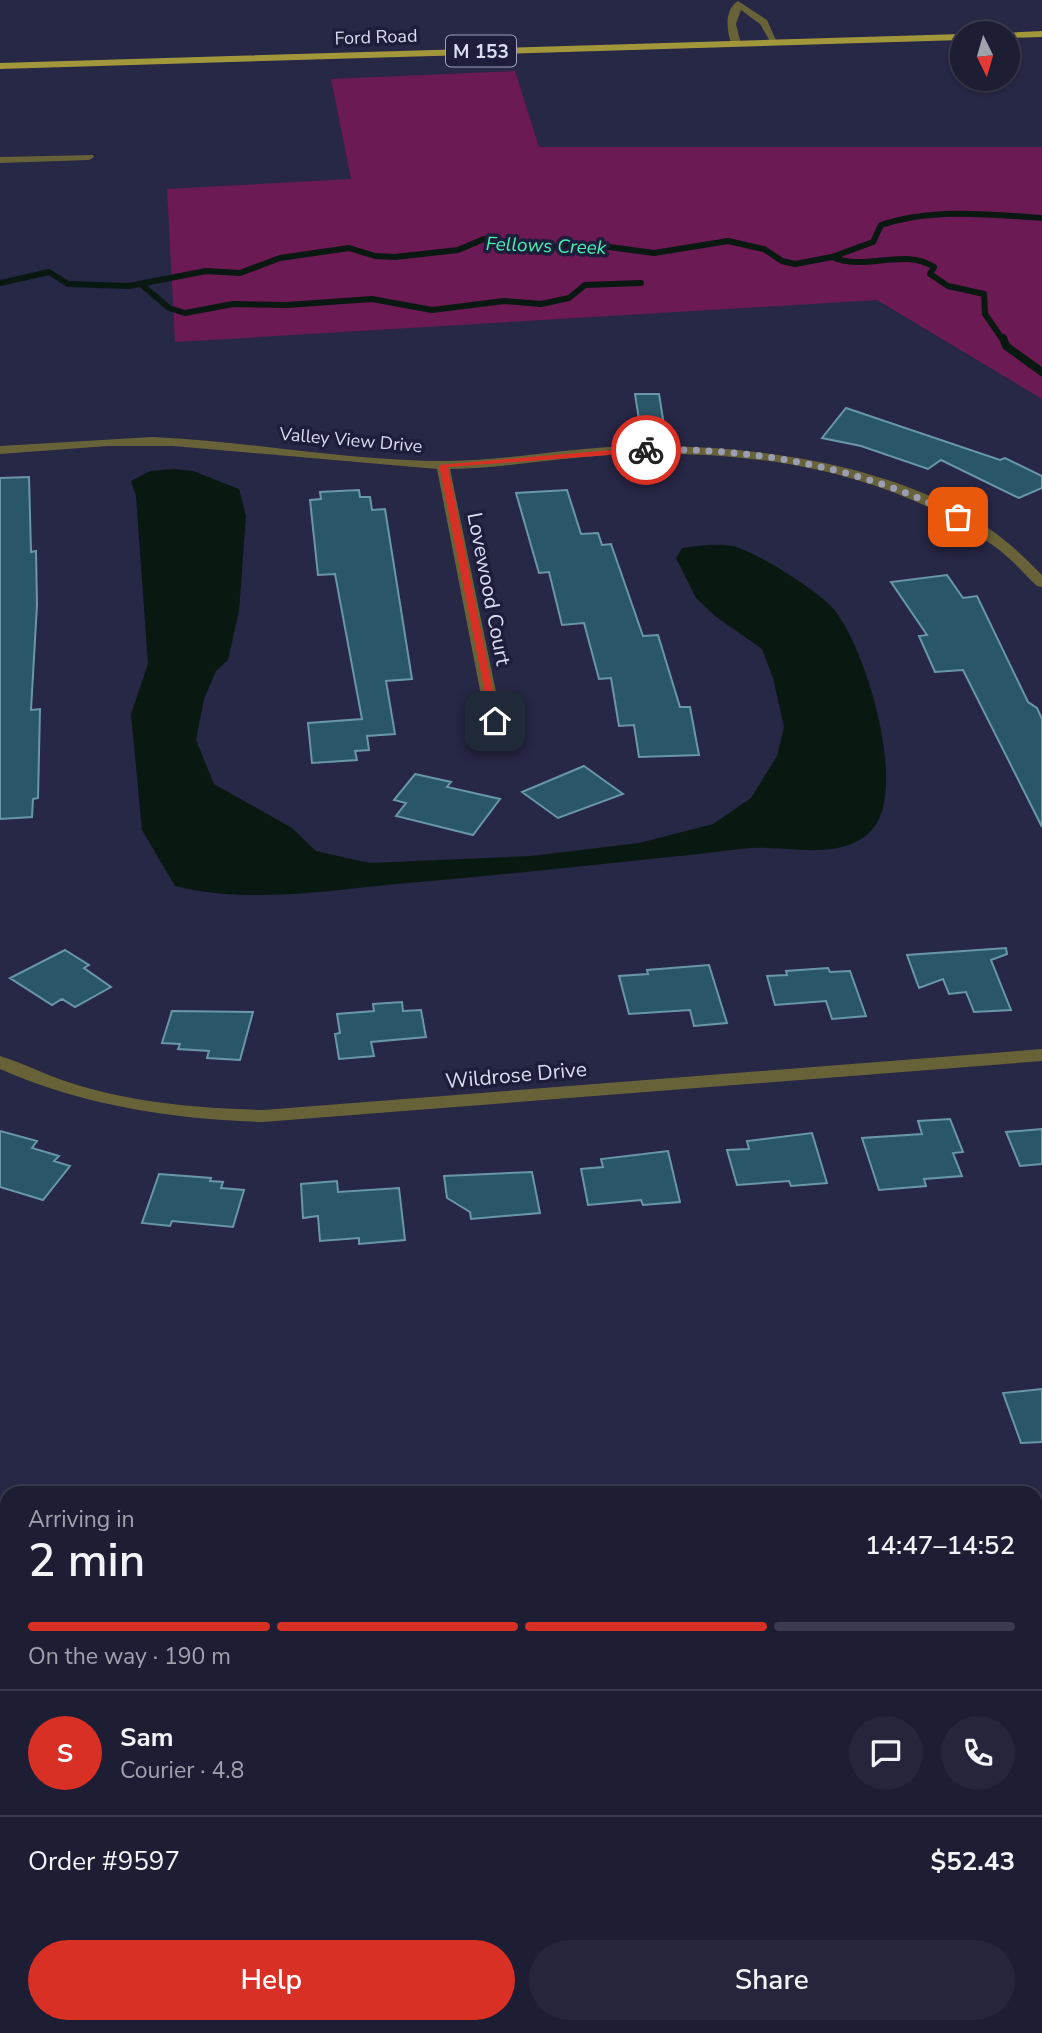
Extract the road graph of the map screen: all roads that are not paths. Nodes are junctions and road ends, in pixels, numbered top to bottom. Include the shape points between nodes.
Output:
1 (737, 2) edge
2 (1042, 34) edge
3 (1020, 35) edge
4 (950, 37) edge
5 (775, 43) junction
6 (736, 44) junction
7 (0, 66) edge
8 (89, 157) dead end
9 (0, 160) edge
10 (0, 450) edge
11 (443, 465) junction
12 (1042, 583) edge
13 (495, 721) dead end
14 (1042, 1055) edge
15 (0, 1062) edge

1 - 5 street via 764,22
1 - 6 street via 731,24
2 - 3 main road
4 - 5 main road, Ford Road / M 153
5 - 6 main road, Ford Road / M 153
6 - 7 main road, Ford Road / M 153
8 - 9 street
10 - 11 street, Valley View Drive via 169,442
11 - 12 street, Valley View Drive via 660,449 788,461 860,477 940,507 1006,547
11 - 13 street, Lovewood Court
14 - 15 street, Wildrose Drive via 263,1116 183,1113 119,1103 56,1086

